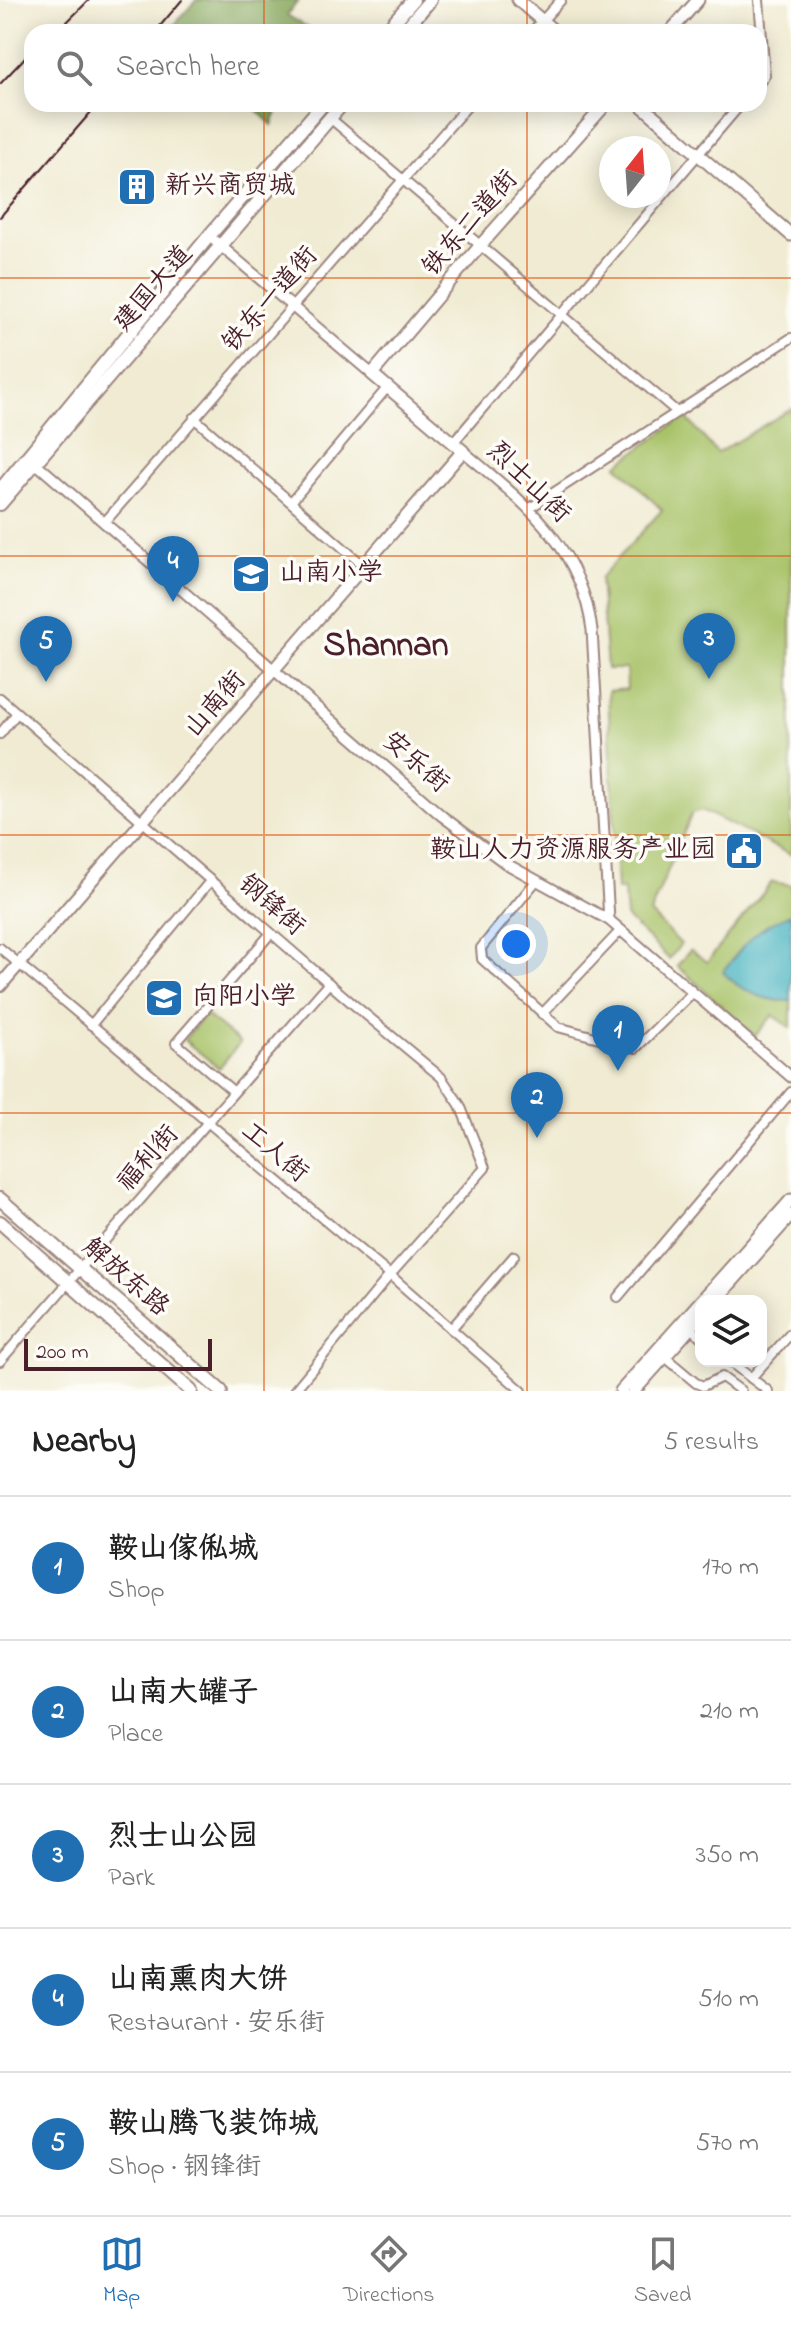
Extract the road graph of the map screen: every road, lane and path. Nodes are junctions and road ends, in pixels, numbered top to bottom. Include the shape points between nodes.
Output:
1 (413, 0) edge
2 (430, 0) edge
3 (518, 0) edge
4 (561, 0) edge
5 (698, 0) edge
6 (759, 0) edge
7 (542, 21) junction
8 (392, 24) edge
9 (410, 24) edge
10 (539, 24) edge
11 (546, 24) edge
12 (677, 24) edge
13 (761, 24) edge
14 (316, 112) edge
15 (335, 112) edge
16 (462, 112) edge
17 (599, 112) edge
18 (650, 112) edge
19 (734, 112) edge
20 (330, 118) junction
21 (699, 153) junction
22 (403, 180) junction
23 (791, 235) edge
24 (209, 236) junction
25 (221, 245) junction
26 (480, 246) junction
27 (292, 306) junction
28 (562, 315) junction
29 (791, 338) edge
30 (372, 374) junction
31 (387, 388) junction
32 (677, 412) junction
33 (194, 418) junction
34 (453, 443) junction
35 (463, 451) junction
36 (31, 460) junction
37 (0, 490) edge
38 (291, 502) junction
39 (0, 504) edge
40 (530, 508) junction
41 (104, 523) junction
42 (364, 566) junction
43 (274, 670) junction
44 (0, 698) edge
45 (17, 713) junction
46 (0, 734) edge
47 (144, 822) junction
48 (211, 880) junction
49 (536, 881) junction
50 (609, 920) junction
51 (621, 930) junction
52 (271, 933) junction
53 (0, 948) edge
54 (19, 963) junction
55 (329, 983) junction
56 (0, 986) edge
57 (692, 993) junction
58 (542, 1014) junction
59 (91, 1025) junction
60 (791, 1077) edge
61 (234, 1092) junction
62 (791, 1092) edge
63 (207, 1123) junction
64 (0, 1199) edge
65 (791, 1200) edge
66 (791, 1215) edge
67 (0, 1222) edge
68 (514, 1256) dead end
69 (81, 1269) junction
70 (390, 1275) junction
71 (68, 1283) junction
72 (706, 1295) edge
73 (720, 1295) edge
74 (618, 1297) dead end
75 (695, 1308) edge
76 (695, 1323) edge
77 (691, 1328) junction
78 (451, 1329) junction
79 (695, 1332) edge
80 (791, 1333) edge
81 (665, 1357) junction
82 (0, 1361) edge
83 (737, 1367) edge
84 (751, 1378) junction
85 (191, 1391) edge
86 (221, 1391) edge
87 (294, 1391) edge
88 (522, 1391) edge
89 (621, 1391) edge
90 (634, 1391) edge
91 (741, 1391) edge
92 (768, 1391) edge

1 - 8 main road
2 - 9 main road
3 - 7 main road
4 - 7 street
5 - 12 main road
6 - 13 street
7 - 10 street
7 - 11 main road
14 - 24 main road, 建国大道
15 - 20 main road, 建国大道
16 - 22 street, 铁东一道街
17 - 26 main road, 铁东二道街
18 - 21 main road
19 - 21 street
20 - 22 street
20 - 25 main road, 建国大道
21 - 23 main road
21 - 28 street
22 - 26 street
22 - 27 street, 铁东一道街
24 - 25 street, 烈士山街
24 - 36 main road, 建国大道
25 - 27 street, 烈士山街
25 - 36 main road, 建国大道
26 - 28 street
26 - 30 main road, 铁东二道街
27 - 30 street, 烈士山街
27 - 33 street, 铁东一道街
28 - 32 street
28 - 34 street
29 - 32 street
30 - 31 main road, 烈士山街
31 - 34 main road, 烈士山街
31 - 38 street
32 - 40 street
33 - 38 street
33 - 41 street, 铁东一道街
34 - 35 main road, 烈士山街
35 - 40 street, 烈士山街
35 - 42 main road, 山南街
36 - 37 main road, 建国大道
36 - 39 main road, 建国大道
36 - 41 street, 安乐街
38 - 42 street
40 - 50 street, 烈士山街 via 563,549 590,610
41 - 43 street, 安乐街
42 - 43 main road, 山南街
43 - 47 main road, 山南街
43 - 49 street, 安乐街 via 442,816
44 - 45 street, 钢锋街
45 - 46 street
45 - 47 street, 钢锋街
47 - 48 street, 钢锋街
47 - 54 main road, 山南街
48 - 52 street, 钢锋街
48 - 59 street
49 - 50 street, 安乐街
49 - 58 street via 481,948 482,959
50 - 51 street, 安乐街
51 - 57 street, 安乐街
51 - 58 street
52 - 55 street, 钢锋街
52 - 61 street via 176,1043
53 - 54 street, 工人街
54 - 56 main road, 山南街
54 - 59 street, 工人街
55 - 61 street, 福利街
55 - 70 street, 钢锋街 via 452,1089 485,1168
57 - 58 street via 636,1048 558,1027
57 - 60 street, 安乐街
59 - 63 street, 工人街
61 - 63 street, 福利街
62 - 74 street
63 - 69 street, 福利街
63 - 70 street, 工人街
64 - 69 main road, 解放东路
65 - 72 main road
66 - 73 main road
67 - 71 main road, 解放东路
68 - 78 street
69 - 71 street, 福利街
69 - 86 main road, 解放东路
70 - 78 street, 工人街
70 - 87 street
71 - 82 street, 福利街
71 - 85 main road, 解放东路
75 - 89 main road
76 - 77 main road
77 - 79 street
77 - 81 main road
78 - 88 street, 工人街
80 - 84 street
81 - 90 main road
81 - 91 street via 696,1383 703,1386 722,1377
83 - 84 street
84 - 92 street

